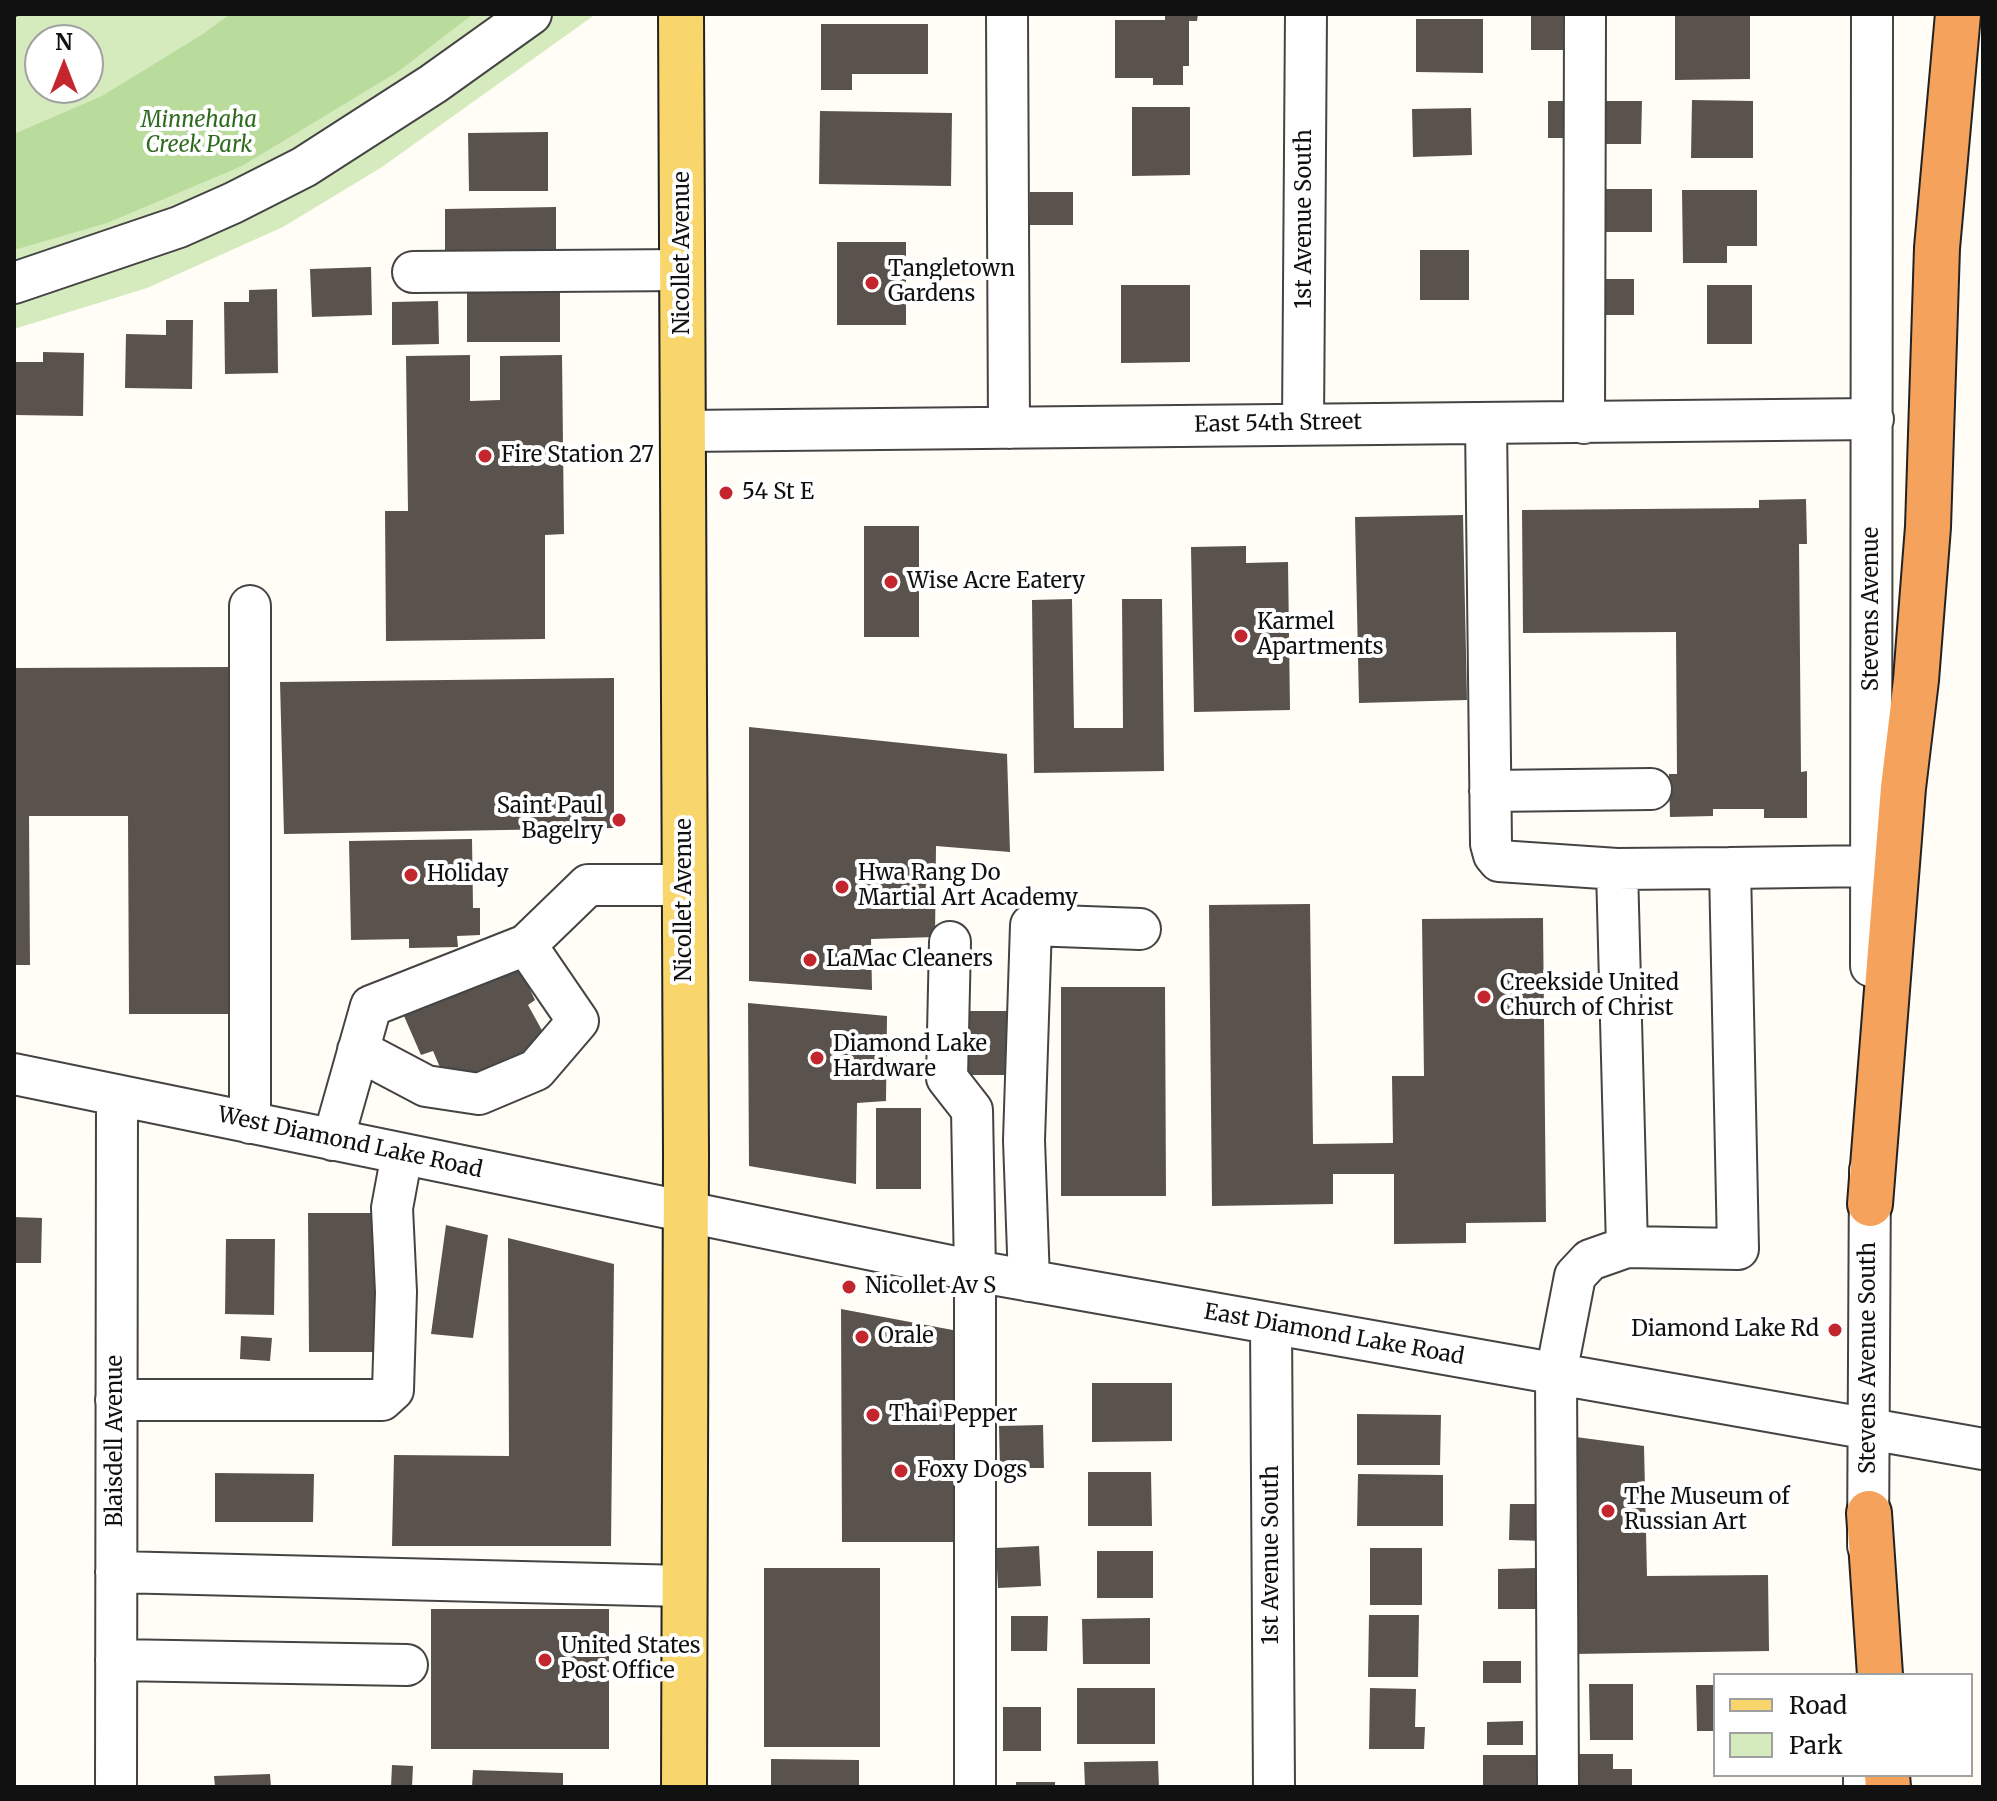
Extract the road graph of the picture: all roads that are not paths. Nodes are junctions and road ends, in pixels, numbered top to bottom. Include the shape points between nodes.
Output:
1 (531, 14) edge
2 (681, 14) edge
3 (1007, 14) edge
4 (1306, 14) edge
5 (1585, 14) edge
6 (1872, 14) edge
7 (1958, 14) edge
8 (684, 270) junction
9 (413, 272) dead end
10 (14, 283) edge
11 (1873, 419) junction
12 (1303, 423) junction
13 (1486, 423) junction
14 (1584, 423) junction
15 (1009, 428) junction
16 (683, 431) junction
17 (250, 606) dead end
18 (1651, 789) dead end
19 (1490, 791) junction
20 (1871, 866) junction
21 (1730, 868) junction
22 (1617, 869) junction
23 (685, 885) junction
24 (1140, 929) dead end
25 (950, 942) dead end
26 (526, 945) junction
27 (358, 1050) junction
28 (14, 1074) edge
29 (117, 1095) junction
30 (250, 1123) junction
31 (333, 1140) junction
32 (402, 1154) junction
33 (1870, 1204) junction
34 (686, 1213) junction
35 (1627, 1247) junction
36 (975, 1271) junction
37 (1029, 1281) junction
38 (1271, 1324) junction
39 (1556, 1374) junction
40 (116, 1400) junction
41 (1869, 1428) junction
42 (1983, 1449) edge
43 (1869, 1513) junction
44 (116, 1572) junction
45 (684, 1586) junction
46 (116, 1660) junction
47 (407, 1665) dead end
48 (1866, 1673) edge
49 (1880, 1673) edge
50 (116, 1787) edge
51 (684, 1787) edge
52 (975, 1787) edge
53 (1274, 1787) edge
54 (1558, 1787) edge

1 - 10 street via 304,167 179,227
2 - 8 main road, Nicollet Avenue
3 - 15 street
4 - 12 street, 1st Avenue South
5 - 14 street
6 - 11 street, Stevens Avenue
7 - 33 highway via 1937,248 1928,527
8 - 9 street
8 - 16 main road, Nicollet Avenue
11 - 14 street, East 54th Street
11 - 20 street, Stevens Avenue
12 - 13 street, East 54th Street
12 - 15 street, East 54th Street
13 - 14 street, East 54th Street
13 - 19 street
15 - 16 street, East 54th Street
16 - 23 main road, Nicollet Avenue
17 - 30 street
18 - 19 street
19 - 22 street via 1491,844 1499,861
20 - 21 street
20 - 33 street, Stevens Avenue
21 - 22 street
21 - 35 street via 1738,1249
22 - 35 street
23 - 26 street via 588,885
23 - 34 main road, Nicollet Avenue
24 - 37 street via 1031,925 1024,1140
25 - 36 street via 947,1078 972,1110
26 - 27 street via 371,1006
26 - 27 street via 578,1021 536,1070 479,1094 426,1086
27 - 31 street
28 - 29 street, West Diamond Lake Road
29 - 30 street, West Diamond Lake Road
29 - 40 street, Blaisdell Avenue
30 - 31 street, West Diamond Lake Road
31 - 32 street, West Diamond Lake Road
32 - 34 street, West Diamond Lake Road
32 - 40 street via 392,1208 393,1390 382,1400
33 - 41 street, Stevens Avenue South
34 - 36 street, East Diamond Lake Road
34 - 45 main road, Nicollet Avenue
35 - 39 street via 1590,1260 1575,1276
36 - 37 street, East Diamond Lake Road
36 - 52 street
37 - 38 street, East Diamond Lake Road
38 - 39 street, East Diamond Lake Road
38 - 53 street, 1st Avenue South
39 - 41 street, East Diamond Lake Road
39 - 54 street
40 - 44 street, Blaisdell Avenue
41 - 42 street, East Diamond Lake Road
41 - 43 street, Stevens Avenue South
43 - 48 street
43 - 49 highway
44 - 45 street
44 - 46 street, Blaisdell Avenue
45 - 51 main road, Nicollet Avenue
46 - 47 street
46 - 50 street, Blaisdell Avenue

